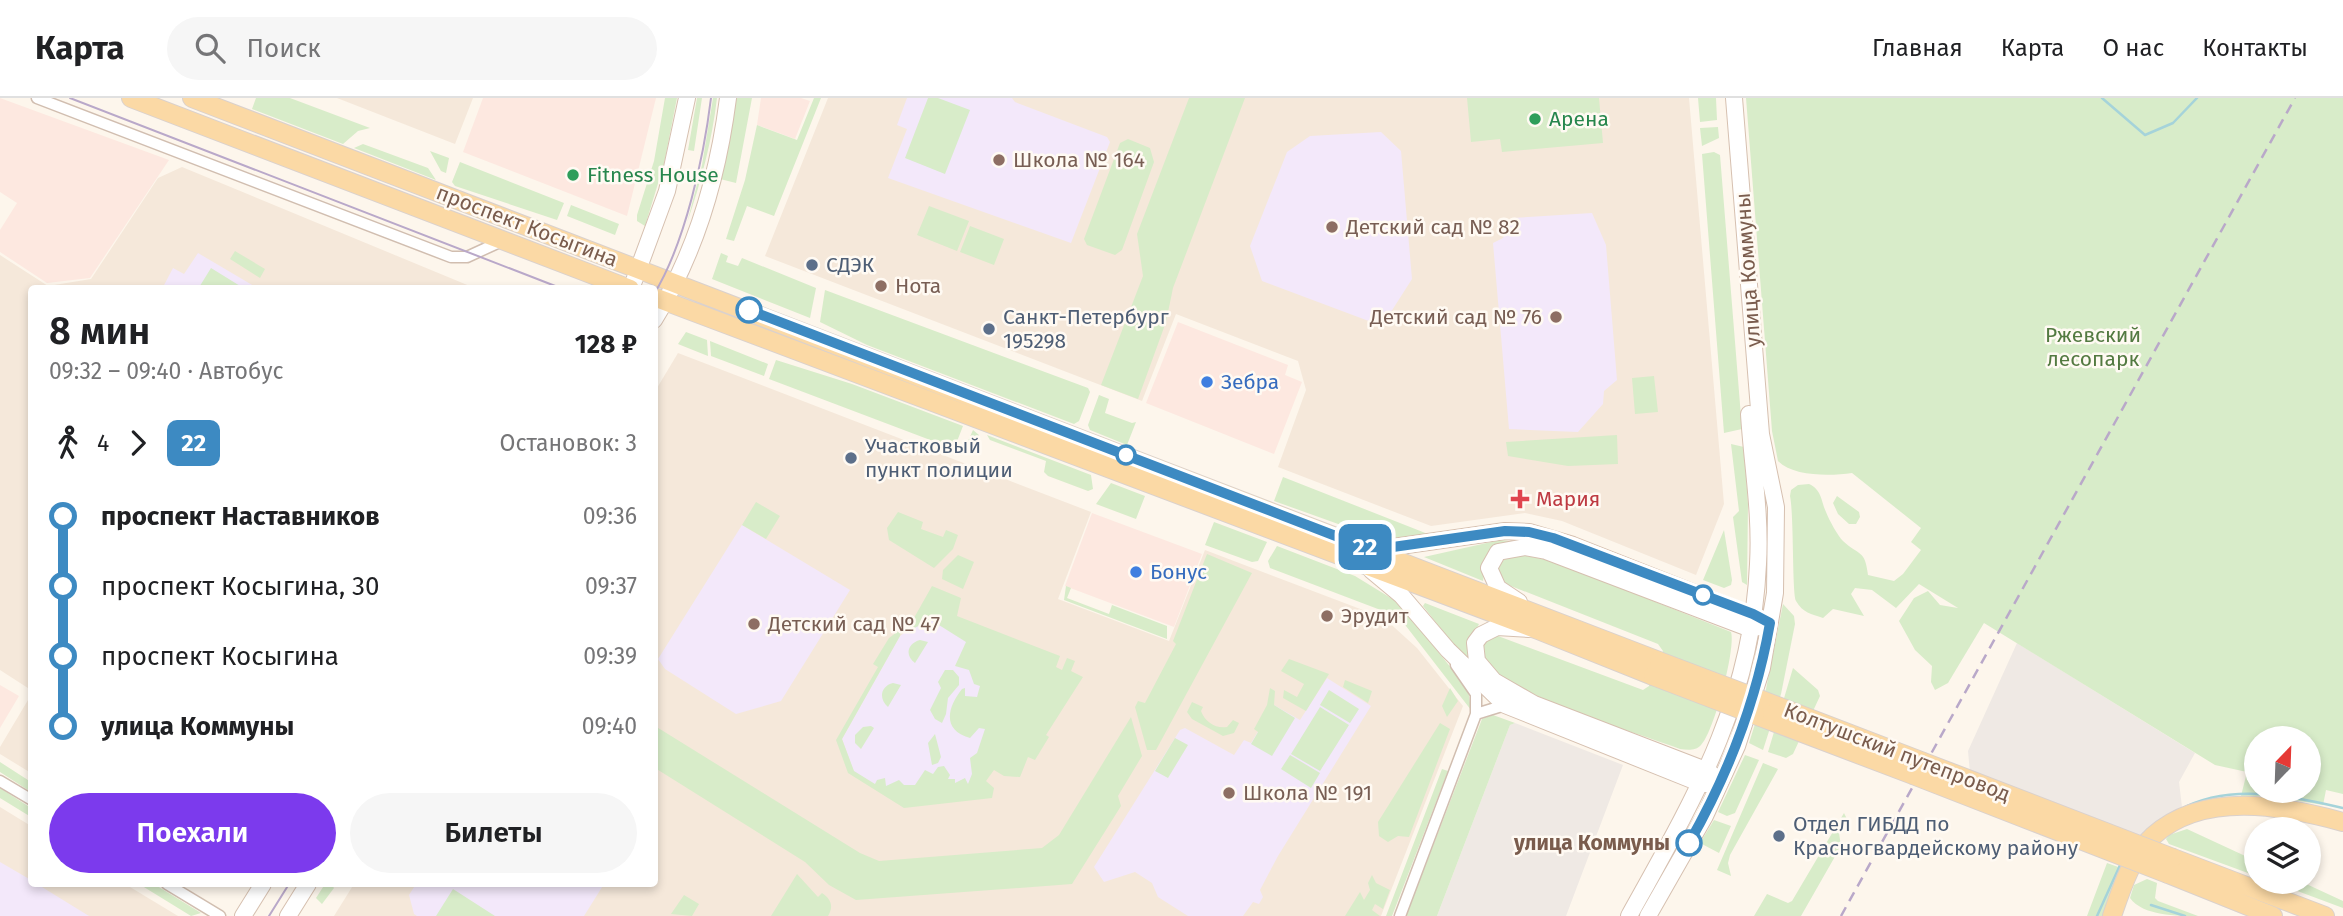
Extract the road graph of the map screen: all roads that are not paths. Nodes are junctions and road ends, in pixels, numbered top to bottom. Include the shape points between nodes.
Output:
1 (37, 98) edge
2 (131, 98) edge
3 (192, 98) edge
4 (687, 98) edge
5 (728, 98) edge
6 (1723, 98) edge
7 (1734, 98) edge
8 (503, 240) junction
9 (638, 268) junction
10 (676, 282) junction
11 (620, 285) edge
12 (632, 285) edge
13 (660, 300) edge
14 (1369, 558) junction
15 (1541, 622) junction
16 (1752, 622) junction
17 (1770, 623) junction
18 (1448, 650) junction
19 (1656, 668) joint
20 (1505, 705) junction
21 (1476, 714) junction
22 (1705, 777) junction
23 (0, 780) edge
24 (1721, 783) junction
25 (28, 798) edge
26 (2343, 821) edge
27 (2171, 866) junction
28 (172, 887) edge
29 (261, 887) edge
30 (306, 887) edge
31 (220, 916) edge
32 (243, 916) edge
33 (288, 916) edge
34 (1400, 916) edge
35 (1629, 916) edge
36 (1648, 916) edge
37 (2112, 916) edge
38 (2273, 916) edge
39 (2325, 916) edge

1 - 8 street via 451,257 467,257
2 - 8 main road, проспект Косыгина
3 - 9 main road, проспект Косыгина
4 - 9 main road via 667,191
5 - 10 main road via 708,200
6 - 16 main road, улица Коммуны via 1757,495 1759,562
7 - 17 main road, улица Коммуны via 1761,434 1776,507 1777,565
8 - 11 main road, проспект Косыгина
9 - 10 main road, проспект Косыгина
9 - 12 main road
10 - 13 main road
10 - 14 main road, проспект Косыгина
13 - 14 main road, проспект Косыгина
14 - 15 main road, проспект Косыгина
14 - 16 main road, проспект Косыгина via 1505,531 1529,532
14 - 18 main road, проспект Косыгина
15 - 16 main road, проспект Косыгина via 1498,589 1489,568 1498,552 1525,547 1546,551
15 - 19 main road, проспект Косыгина
15 - 22 main road, проспект Косыгина via 1488,630 1475,643 1476,661 1494,681 1534,704
16 - 17 main road, проспект Косыгина
16 - 22 main road, улица Коммуны via 1735,702
17 - 24 main road, улица Коммуны via 1752,708
18 - 20 main road, проспект Косыгина
18 - 21 street via 1476,694
19 - 27 main road, Колтушский путепровод, bridge
20 - 21 street
20 - 22 main road, проспект Косыгина
21 - 34 street
22 - 24 main road, проспект Косыгина
22 - 35 main road, улица Коммуны
23 - 25 street
24 - 36 main road, улица Коммуны
26 - 37 main road via 2307,812 2229,806 2168,825 2152,837 2124,883
27 - 38 main road
27 - 39 main road
28 - 31 street
29 - 32 main road
30 - 33 main road

